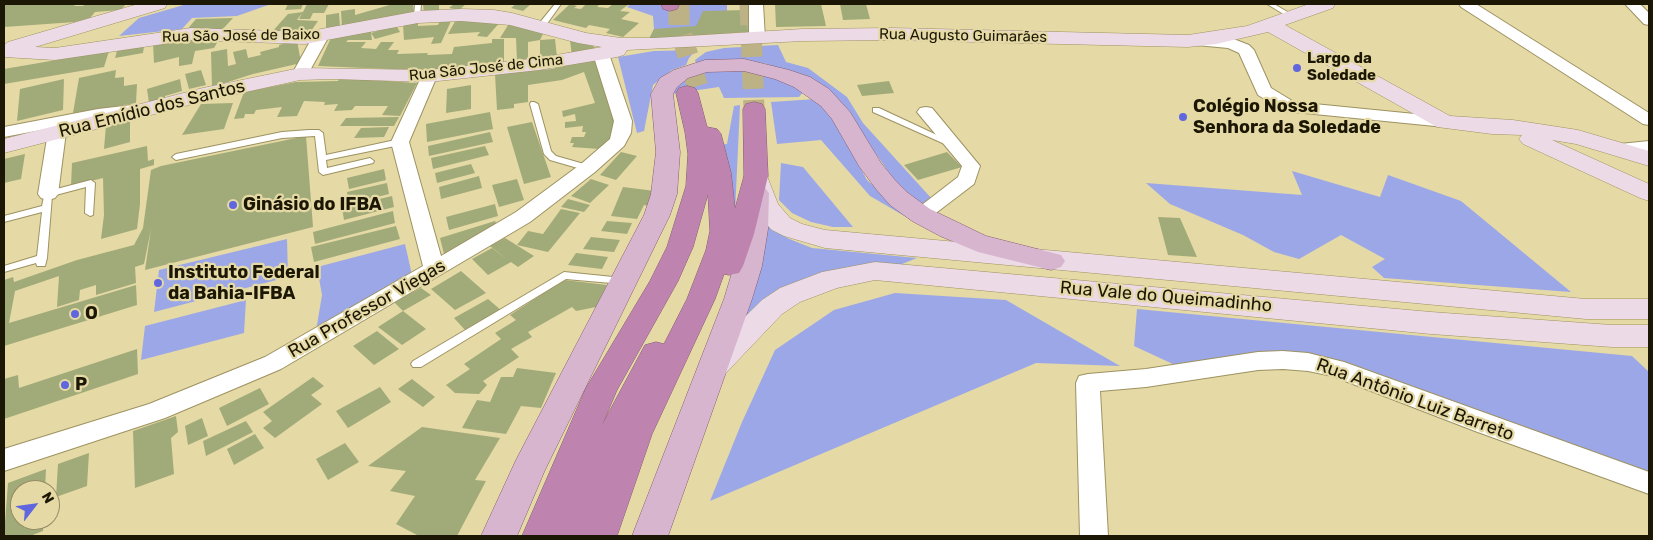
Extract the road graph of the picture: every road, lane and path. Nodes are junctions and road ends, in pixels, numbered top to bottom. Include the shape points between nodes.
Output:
1 (158, 4) edge
2 (558, 4) edge
3 (756, 4) edge
4 (1270, 4) edge
5 (1326, 4) edge
6 (1466, 4) edge
7 (1632, 4) edge
8 (418, 11) edge
9 (1292, 17) junction
10 (1649, 20) edge
11 (1270, 25) junction
12 (541, 26) junction
13 (4, 33) edge
14 (321, 36) junction
15 (44, 37) junction
16 (757, 38) junction
17 (1188, 41) junction
18 (654, 44) joint
19 (602, 48) junction
20 (4, 50) edge
21 (55, 54) junction
22 (300, 74) junction
23 (429, 76) junction
24 (534, 104) dead end
25 (160, 106) junction
26 (754, 109) tunnel mouth
27 (876, 110) dead end
28 (926, 112) dead end
29 (1649, 120) edge
30 (1445, 122) junction
31 (1492, 127) junction
32 (4, 132) edge
33 (57, 132) junction
34 (400, 142) junction
35 (953, 144) junction
36 (4, 146) edge
37 (1649, 146) edge
38 (1620, 149) junction
39 (176, 157) dead end
40 (1649, 159) edge
41 (322, 160) junction
42 (370, 161) dead end
43 (588, 168) junction
44 (1607, 174) junction
45 (756, 176) junction
46 (719, 187) junction
47 (1649, 193) edge
48 (47, 201) junction
49 (90, 214) dead end
50 (921, 215) junction
51 (4, 219) edge
52 (934, 250) junction
53 (1051, 261) junction
54 (4, 269) edge
55 (434, 269) junction
56 (897, 272) junction
57 (624, 281) junction
58 (1649, 309) edge
59 (1649, 336) edge
60 (417, 364) dead end
61 (714, 366) junction
62 (602, 388) junction
63 (4, 460) edge
64 (1649, 483) edge
65 (499, 536) edge
66 (512, 536) edge
67 (540, 536) edge
68 (569, 536) edge
69 (600, 536) edge
70 (650, 536) edge
71 (1094, 536) edge

1 - 15 street
2 - 12 lane
3 - 16 street
4 - 9 lane
5 - 9 street, Rua Augusto Guimarães
6 - 29 street
7 - 10 street
8 - 12 street, Rua São José de Baixo via 479,14
8 - 14 street, Rua São José de Baixo
9 - 11 street, Rua Augusto Guimarães
11 - 17 street, Rua Augusto Guimarães via 1235,36
11 - 30 street
12 - 19 street, Rua São José de Baixo
13 - 15 street
14 - 21 street, Rua São José de Baixo via 191,34
14 - 22 street
15 - 20 street
15 - 21 street via 43,48
16 - 17 street, Rua Augusto Guimarães via 891,34
16 - 18 street, Rua Augusto Guimarães
17 - 30 street via 1231,43 1243,48 1264,91 1290,107
18 - 19 street, Rua São José de Cima
19 - 23 street, Rua São José de Cima via 539,64
19 - 43 street, Rua Professor Viegas via 623,121 622,133 618,142
20 - 21 street, Rua São José de Baixo
22 - 23 street, Rua São José de Cima
22 - 25 street, Rua Emídio dos Santos
23 - 34 street
24 - 43 lane via 547,152 553,158
25 - 32 street
25 - 33 street, Rua Emídio dos Santos
26 - 45 highway
27 - 35 lane
28 - 35 street
30 - 31 street
31 - 38 street via 1578,137
31 - 44 street via 1531,139
33 - 36 street, Rua Emídio dos Santos
33 - 48 street
34 - 41 lane
34 - 55 street
35 - 50 street via 971,166 967,180
37 - 38 street
38 - 40 street
38 - 44 street via 1605,163
39 - 41 lane via 282,135 310,133 318,134
41 - 42 lane via 323,172
43 - 55 street, Rua Professor Viegas via 523,217
44 - 47 street
45 - 52 street, Rua Vale do Queimadinho via 772,215 793,230 825,239
45 - 61 main road via 755,229 748,266
45 - 69 highway via 741,234 697,349 642,461
46 - 62 highway via 719,173 693,92 700,154 698,186 691,214 664,281
46 - 68 highway via 708,244 689,291 602,457
46 - 69 highway via 723,231 711,274 636,434
48 - 49 lane via 91,183
48 - 51 lane
48 - 54 lane via 41,261
50 - 52 street via 934,234
50 - 53 main road via 978,243
50 - 57 main road via 885,184 842,117 821,94 789,76 762,68 731,64 705,66 673,78 662,94 668,152 664,194
52 - 53 street, Rua Vale do Queimadinho
52 - 56 street via 924,262
53 - 58 street, Rua Vale do Queimadinho via 1586,308
55 - 63 street, Rua Professor Viegas via 306,346 242,377 156,411
56 - 59 street, Rua Vale do Queimadinho via 1440,324
56 - 61 street, Rua Vale do Queimadinho via 876,271 832,279 790,295 772,307
57 - 60 lane via 564,275
57 - 65 main road via 528,470
61 - 70 main road
62 - 66 main road via 570,434
62 - 67 highway
64 - 71 street, Rua Antônio Luiz Barreto via 1336,368 1283,360 1258,362 1088,384

